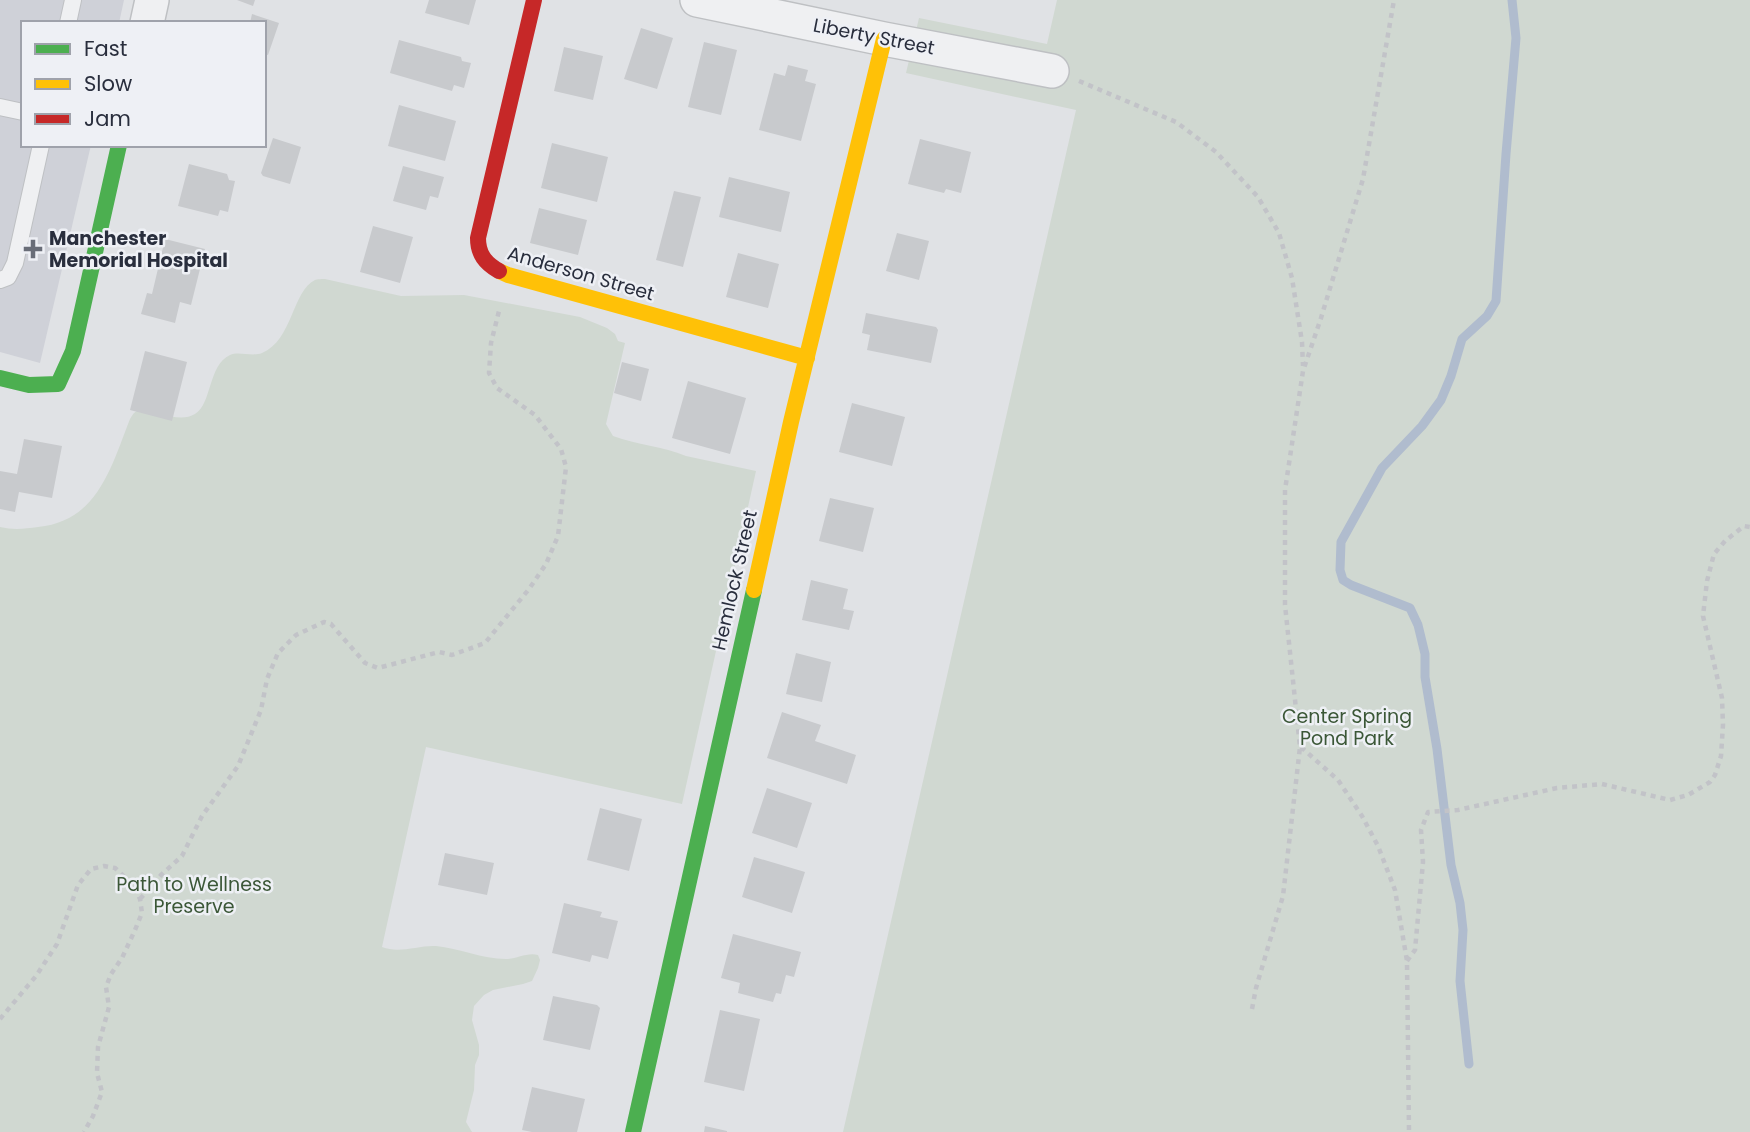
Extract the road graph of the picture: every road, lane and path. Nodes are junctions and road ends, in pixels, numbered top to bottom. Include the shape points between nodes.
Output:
1 (73, 0) edge
2 (152, 0) edge
3 (534, 0) edge
4 (1394, 0) edge
5 (706, 1) edge
6 (68, 21) edge
7 (147, 21) edge
8 (884, 39) junction
9 (1052, 71) joint
10 (0, 107) edge
11 (21, 112) edge
12 (41, 147) edge
13 (119, 147) edge
14 (508, 275) junction
15 (0, 280) edge
16 (807, 358) junction
17 (1303, 370) junction
18 (0, 378) edge
19 (1750, 527) edge
20 (1300, 747) junction
21 (140, 899) junction
22 (1407, 961) junction
23 (1252, 1009) dead end
24 (0, 1019) edge
25 (84, 1132) edge
26 (633, 1132) edge
27 (1409, 1132) edge

1 - 6 lane
2 - 7 street
3 - 14 street, Anderson Street via 478,245 484,260
4 - 17 path via 1363,179
5 - 8 street, Liberty Street
8 - 9 street, Liberty Street
8 - 16 street, Hemlock Street
9 - 17 path via 1176,122 1216,152 1258,197 1279,233 1292,278
10 - 11 lane
12 - 15 lane via 15,263 8,277
13 - 18 street via 73,351 58,384 29,385
14 - 16 street, Anderson Street
14 - 21 path via 491,344 489,373 497,388 535,415 561,449 566,467 558,536 546,564 485,643 452,655 439,652 378,668 365,663 331,624 324,622 296,635 278,653 238,766 202,816 182,856
16 - 26 street, Hemlock Street
17 - 20 path via 1285,490 1285,605
19 - 22 path via 1744,526 1714,554 1707,581 1703,616 1722,698 1723,725 1721,756 1710,782 1670,800 1602,783 1428,813 1421,830 1423,862 1415,950
20 - 22 path via 1338,780 1378,846 1395,890
20 - 23 path via 1283,896
21 - 24 path via 115,868 91,869 78,885 57,944
21 - 25 path via 142,913 106,987 108,1007 97,1047 102,1092
22 - 27 path

